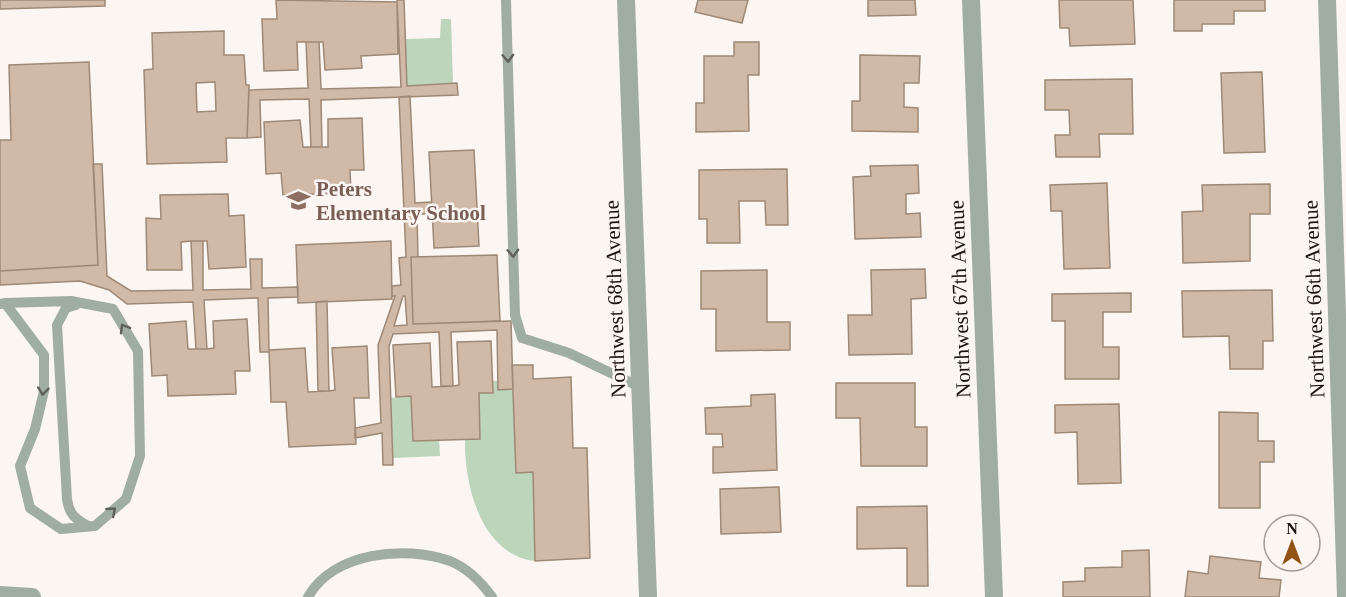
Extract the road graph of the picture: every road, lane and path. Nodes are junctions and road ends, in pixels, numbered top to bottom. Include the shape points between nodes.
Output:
1 (507, 0) edge
2 (626, 0) edge
3 (971, 0) edge
4 (1327, 0) edge
5 (2, 304) edge
6 (82, 304) junction
7 (59, 354) junction
8 (44, 355) junction
9 (640, 387) junction
10 (88, 526) junction
11 (0, 595) edge
12 (32, 597) edge
13 (308, 597) edge
14 (492, 597) edge
15 (648, 597) edge
16 (994, 597) edge
17 (1346, 597) edge

1 -> 9 lane via 515,315 522,338 569,353
2 - 9 street, Northwest 68th Avenue
3 - 16 street, Northwest 67th Avenue
4 - 17 street, Northwest 66th Avenue
5 - 6 lane
5 - 8 lane
6 - 7 lane via 66,308 57,325
10 -> 6 lane via 95,526 126,499 140,456 138,351 113,309
7 - 8 lane
7 - 10 lane via 67,499 75,519
8 -> 10 lane via 44,391 35,429 20,466 30,508 61,529
9 - 15 street, Northwest 68th Avenue
11 - 12 street
13 - 14 lane via 315,585 353,560 411,552 452,562 482,583

